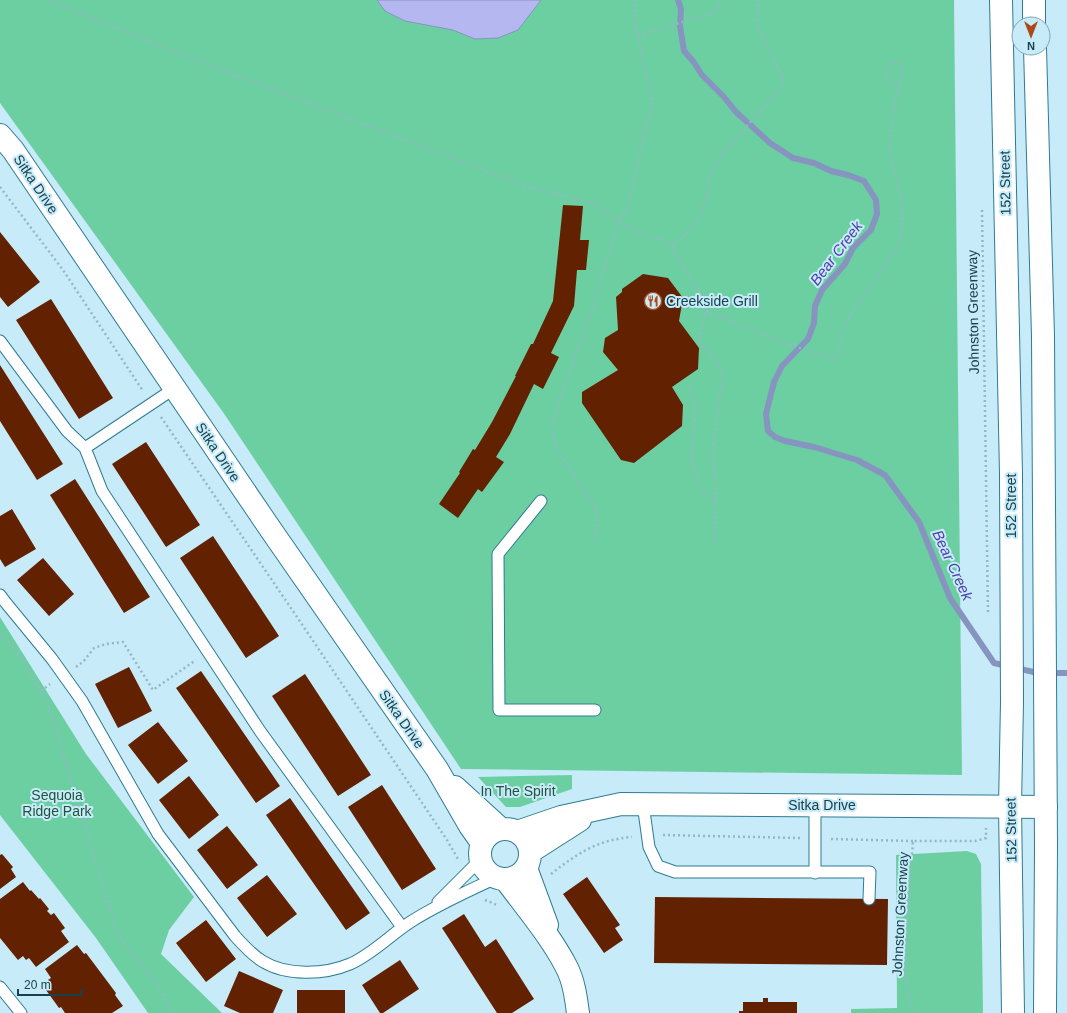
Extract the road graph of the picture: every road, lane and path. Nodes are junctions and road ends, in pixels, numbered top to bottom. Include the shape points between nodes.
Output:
1 (48, 0) edge
2 (635, 0) edge
3 (719, 0) edge
4 (758, 0) edge
5 (1001, 0) edge
6 (1034, 0) edge
7 (1034, 16) edge
8 (638, 34) junction
9 (1035, 56) edge
10 (897, 92) junction
11 (0, 135) edge
12 (0, 187) edge
13 (982, 207) dead end
14 (619, 223) junction
15 (672, 247) junction
16 (706, 311) junction
17 (0, 341) edge
18 (689, 385) dead end
19 (175, 388) junction
20 (152, 404) junction
21 (85, 448) junction
22 (541, 500) dead end
23 (715, 503) junction
24 (595, 541) dead end
25 (715, 541) dead end
26 (0, 594) edge
27 (988, 615) dead end
28 (0, 635) edge
29 (208, 652) junction
30 (64, 675) junction
31 (41, 691) junction
32 (595, 710) dead end
33 (437, 769) junction
34 (644, 804) junction
35 (815, 805) junction
36 (1010, 806) junction
37 (1046, 807) junction
38 (598, 809) junction
39 (509, 830) junction
40 (648, 835) junction
41 (814, 838) junction
42 (986, 838) dead end
43 (913, 841) junction
44 (474, 855) junction
45 (528, 860) junction
46 (815, 873) junction
47 (546, 878) dead end
48 (500, 879) junction
49 (869, 899) dead end
50 (430, 910) junction
51 (402, 927) junction
52 (555, 948) junction
53 (0, 987) edge
54 (21, 1013) edge
55 (172, 1013) edge
56 (578, 1013) edge
57 (914, 1013) edge
58 (1013, 1013) edge
59 (1045, 1013) edge

1 - 14 path via 168,49 523,185 595,204
2 - 8 path
3 - 8 path via 714,12
4 - 15 path via 758,25 783,77 783,84 726,150 710,175 708,193 700,216
5 - 36 main road, 152 Street via 1009,341 1012,631
6 - 7 main road
8 - 14 path via 653,102 630,200
9 - 37 main road via 1043,336
10 - 10 path via 903,69 898,63 893,62 888,65 886,72
10 - 16 path via 889,152 902,202 900,240 844,326 838,356 833,358 774,339
11 - 19 main road, Sitka Drive via 13,150
12 - 20 path via 63,270
13 - 27 path, Johnston Greenway
14 - 15 path via 646,236 667,241
14 - 24 path via 552,428 558,450 595,506 598,524
15 - 16 path via 707,304
16 - 23 path via 699,342 723,372 712,455 716,483
17 - 21 lane via 67,431
18 - 23 path via 696,407 691,458 700,488
19 - 20 lane
19 - 33 main road, Sitka Drive
20 - 21 lane
20 - 44 path via 448,840
21 - 29 lane via 102,492
22 - 32 lane via 498,554 499,710
23 - 25 path
26 - 30 lane
28 - 31 path via 16,648
29 - 30 path via 153,690 123,642 94,648 83,662
29 - 51 lane via 260,731
30 - 31 path
30 - 51 lane via 82,700 158,834 248,951 278,968 308,972 329,970 350,964
31 - 55 path via 50,708 117,933 158,986
33 - 39 main road, Sitka Drive via 468,800
33 - 44 main road, Sitka Drive via 470,826
34 - 35 main road, Sitka Drive
34 - 38 main road, Sitka Drive via 621,804
34 - 40 lane
35 - 36 main road, Sitka Drive
35 - 41 lane
36 - 37 main road, Sitka Drive
36 - 58 main road, 152 Street
37 - 59 main road
38 - 39 main road, Sitka Drive
38 - 45 main road, Sitka Drive
39 - 44 main road via 493,832 486,836
39 - 45 main road via 526,840
40 - 41 path
40 - 46 lane via 649,847 658,866 675,872
40 - 47 path via 597,844 572,857
41 - 43 path
41 - 46 lane
42 - 43 path, Johnston Greenway via 975,841
43 - 57 path, Johnston Greenway via 906,943 908,991
44 - 48 main road via 486,871
44 - 50 lane
45 - 48 main road via 520,874 513,878
45 - 52 main road
46 - 49 lane via 870,872
48 - 50 lane
48 - 52 main road
50 - 51 lane
52 - 56 main road via 568,969 576,993
53 - 54 lane

